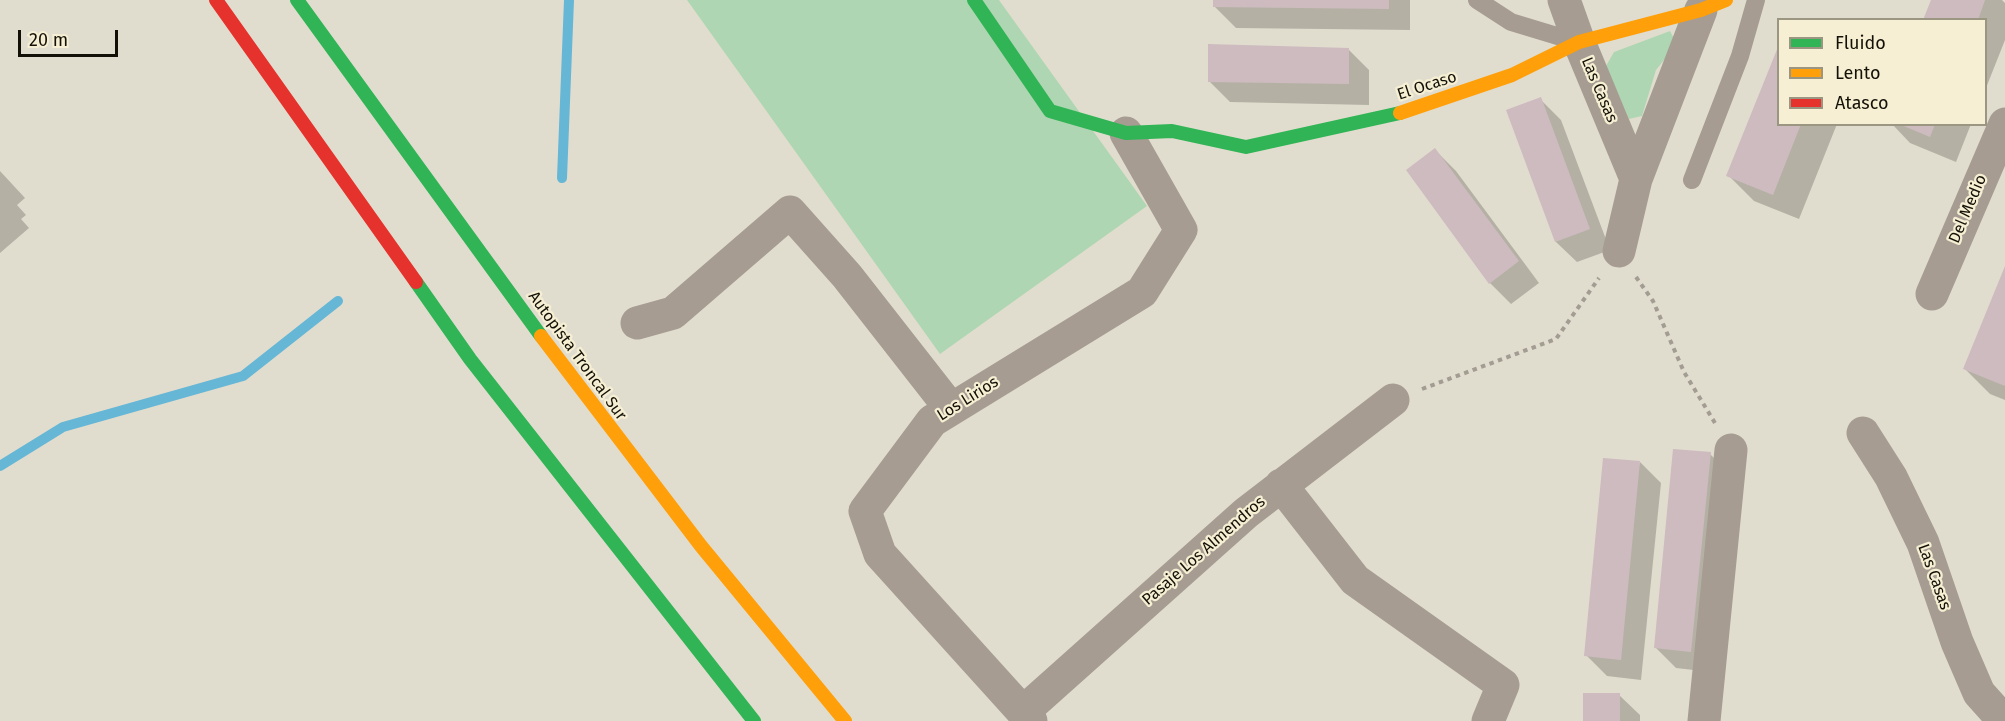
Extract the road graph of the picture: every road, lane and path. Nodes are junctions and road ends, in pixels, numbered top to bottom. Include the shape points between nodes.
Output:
1 (216, 0) edge
2 (297, 0) edge
3 (974, 0) edge
4 (1477, 0) edge
5 (1564, 0) edge
6 (1756, 0) edge
7 (1714, 5) edge
8 (1578, 42) junction
9 (2005, 124) edge
10 (1126, 133) junction
11 (1636, 179) junction
12 (1692, 180) dead end
13 (1618, 251) junction
14 (1932, 294) dead end
15 (637, 323) dead end
16 (1393, 400) joint
17 (951, 409) junction
18 (1863, 433) dead end
19 (1731, 450) joint
20 (1281, 485) junction
21 (1027, 716) edge
22 (754, 721) edge
23 (845, 721) edge
24 (1488, 721) edge
25 (1704, 721) edge
26 (2004, 721) edge

1 - 22 main road via 470,359
2 - 23 main road, Autopista Troncal Sur via 633,459
3 - 10 main road, El Ocaso via 1050,111
4 - 8 lane via 1511,22
5 - 8 street, Las Casas
6 - 12 lane via 1740,56
7 - 8 main road, El Ocaso
7 - 11 street
8 - 10 main road, El Ocaso via 1512,75 1398,114 1246,147 1172,131
8 - 11 street, Las Casas
9 - 14 street, Del Medio
10 - 17 street, Los Lirios via 1181,230 1142,292
11 - 13 street
13 - 16 path via 1556,339
13 - 19 path via 1653,301 1684,372
15 - 17 street via 673,313 790,212 847,276
16 - 20 street, Pasaje Los Almendros
17 - 21 street, Los Lirios via 932,421 865,511 880,554
18 - 26 street, Las Casas via 1891,477 1923,543 1957,642 1980,693
19 - 25 street
20 - 21 street, Pasaje Los Almendros
20 - 24 street via 1355,580 1503,685

